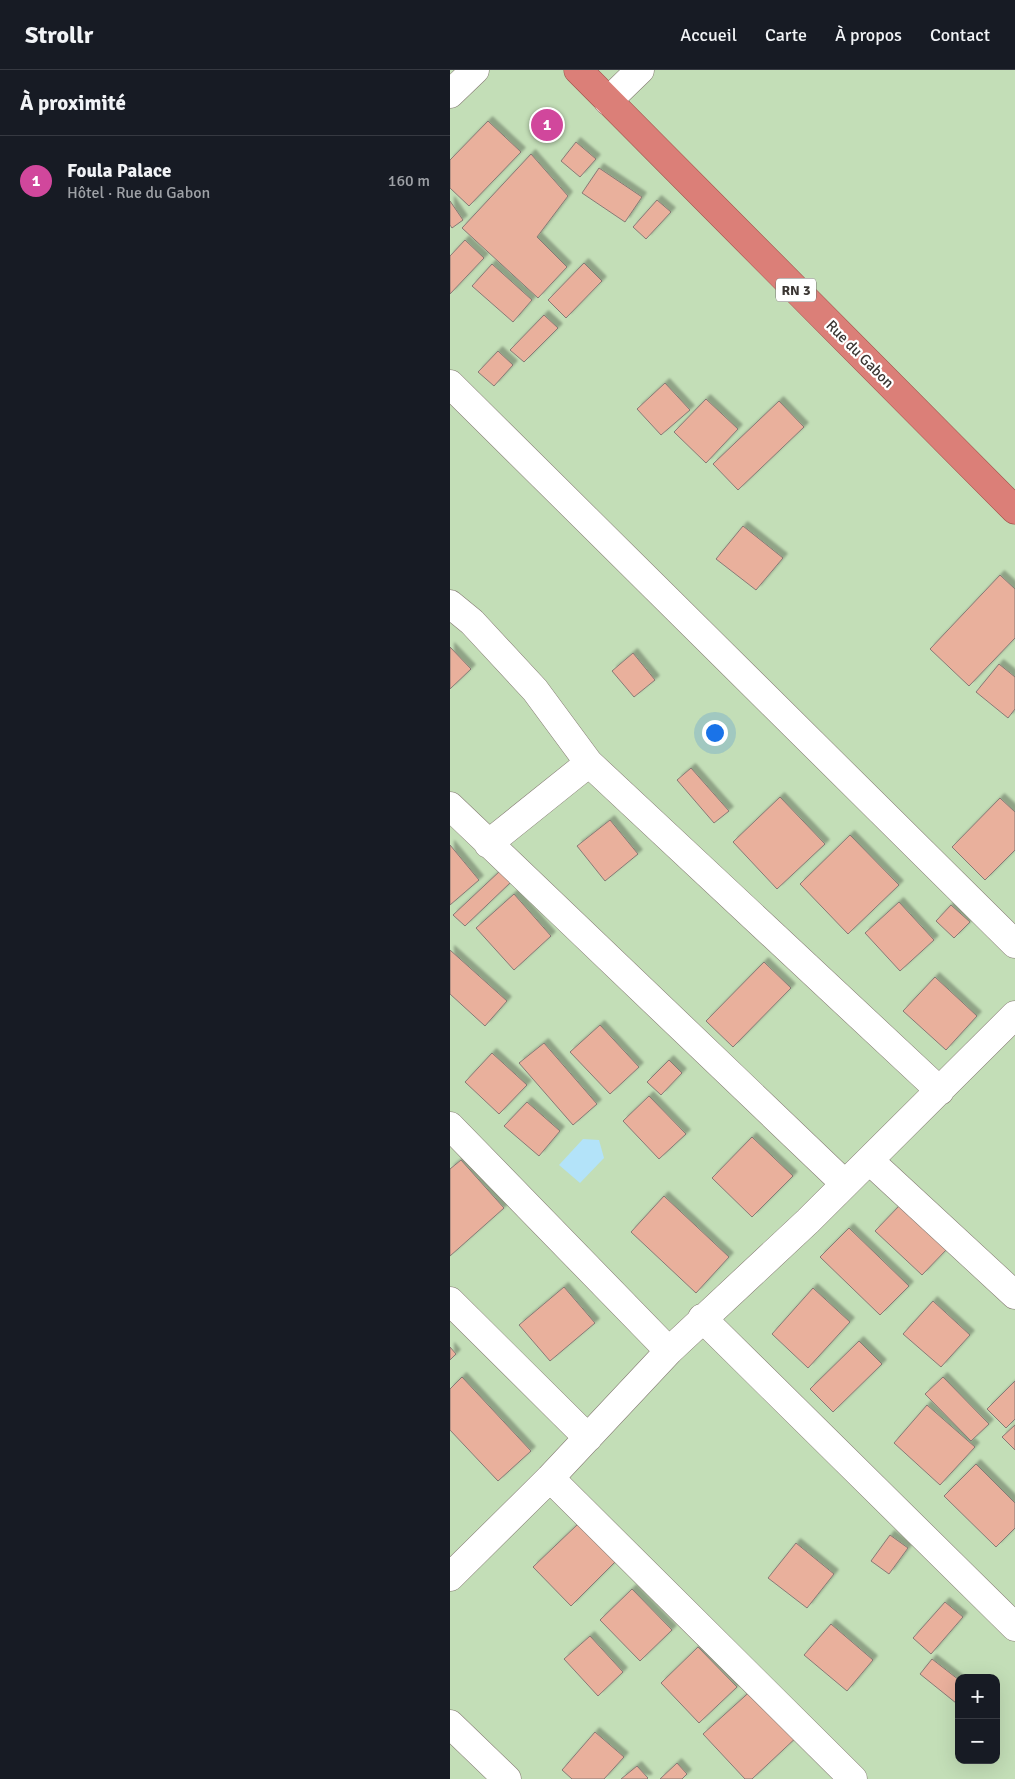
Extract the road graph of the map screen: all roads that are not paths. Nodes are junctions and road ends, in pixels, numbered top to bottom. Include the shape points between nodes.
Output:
1 (475, 70) edge
2 (578, 70) edge
3 (640, 70) edge
4 (450, 94) edge
5 (608, 101) junction
6 (450, 384) edge
7 (1015, 510) edge
8 (450, 604) edge
9 (589, 763) junction
10 (450, 806) edge
11 (488, 844) junction
12 (1015, 944) edge
13 (1015, 1016) edge
14 (940, 1091) junction
15 (450, 1126) edge
16 (870, 1160) junction
17 (845, 1184) junction
18 (1015, 1295) edge
19 (450, 1301) edge
20 (702, 1318) junction
21 (669, 1351) junction
22 (588, 1438) junction
23 (550, 1478) junction
24 (450, 1577) edge
25 (1015, 1627) edge
26 (450, 1724) edge
27 (507, 1779) edge
28 (853, 1779) edge

1 - 4 street
2 - 5 highway, Rue du Gabon / RN 3
3 - 5 street
5 - 7 highway, Rue du Gabon / RN 3
6 - 12 street
8 - 9 street via 472,622 535,690
9 - 11 street
9 - 14 street
10 - 11 street
11 - 17 street
13 - 14 street
14 - 16 street
15 - 21 street
16 - 17 street
16 - 18 street
17 - 20 street
19 - 22 street
20 - 21 street
20 - 25 street
21 - 22 street
22 - 23 street
23 - 24 street
23 - 28 street
26 - 27 street

